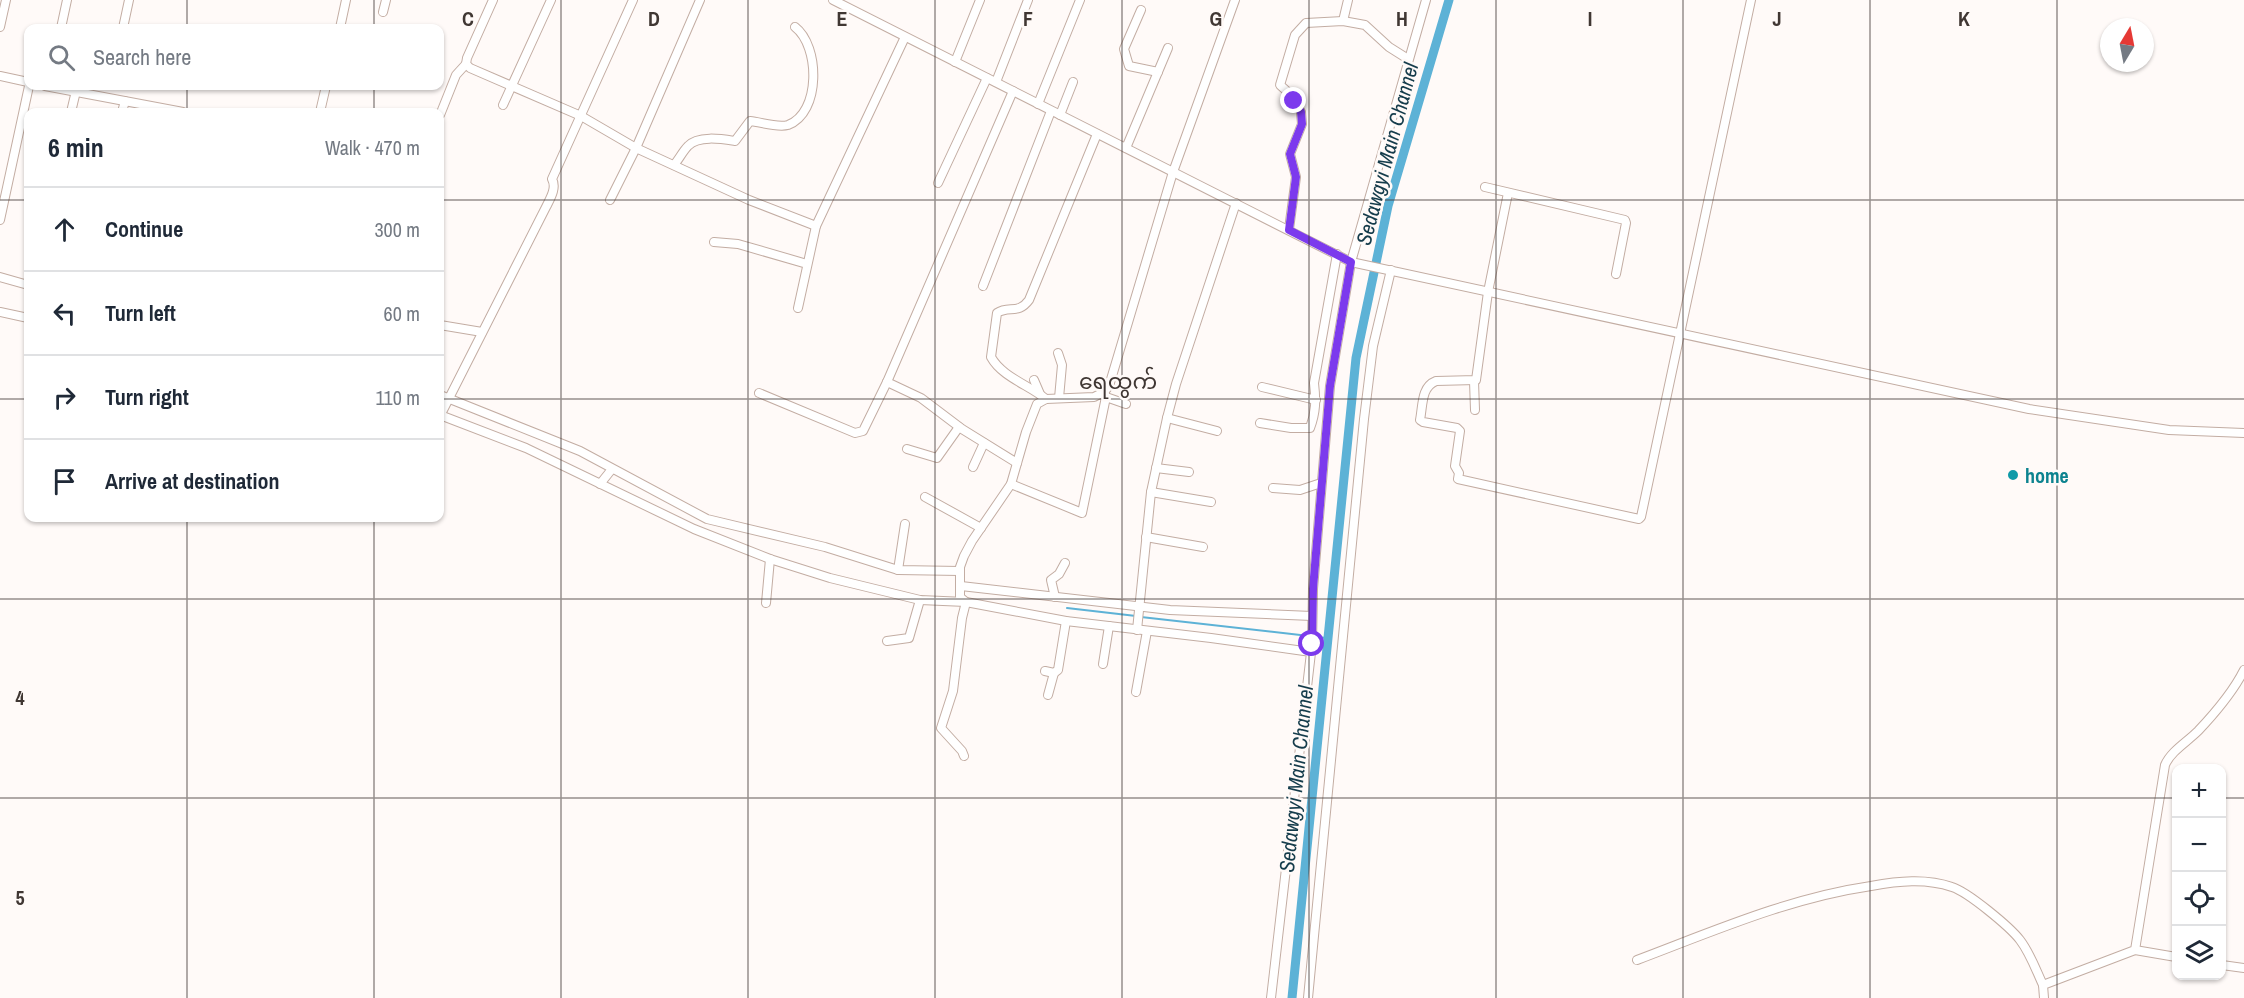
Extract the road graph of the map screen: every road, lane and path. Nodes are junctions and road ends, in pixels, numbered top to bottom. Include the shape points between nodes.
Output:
1 (6, 0) edge
2 (67, 0) edge
3 (129, 0) edge
4 (346, 0) edge
5 (386, 0) edge
6 (493, 0) edge
7 (551, 0) edge
8 (633, 0) edge
9 (700, 0) edge
10 (832, 0) edge
11 (980, 0) edge
12 (1028, 0) edge
13 (1080, 0) edge
14 (1235, 0) edge
15 (1348, 0) edge
16 (1426, 0) edge
17 (1751, 0) edge
18 (1141, 10) dead end
19 (383, 12) dead end
20 (1343, 21) junction
21 (62, 24) edge
22 (124, 24) edge
23 (341, 24) edge
24 (0, 27) edge
25 (795, 27) dead end
26 (905, 37) junction
27 (1168, 48) dead end
28 (1408, 59) junction
29 (955, 62) junction
30 (466, 64) junction
31 (1158, 72) junction
32 (0, 76) edge
33 (987, 78) junction
34 (996, 82) junction
35 (1073, 82) dead end
36 (24, 83) edge
37 (512, 85) junction
38 (28, 90) edge
39 (70, 90) edge
40 (111, 90) edge
41 (325, 90) edge
42 (76, 91) junction
43 (1013, 91) junction
44 (110, 97) junction
45 (125, 101) junction
46 (1038, 104) junction
47 (502, 105) dead end
48 (72, 108) edge
49 (123, 108) edge
50 (156, 108) edge
51 (321, 108) edge
52 (443, 108) edge
53 (1051, 111) junction
54 (1060, 115) junction
55 (580, 116) junction
56 (1097, 134) junction
57 (636, 148) junction
58 (1126, 148) junction
59 (674, 165) junction
60 (1173, 172) junction
61 (938, 183) dead end
62 (1485, 187) dead end
63 (1508, 193) junction
64 (610, 200) dead end
65 (1236, 203) junction
66 (0, 220) edge
67 (816, 226) junction
68 (1289, 230) junction
69 (714, 242) dead end
70 (1337, 254) junction
71 (1355, 263) junction
72 (807, 264) junction
73 (1389, 270) junction
74 (1616, 274) dead end
75 (0, 277) edge
76 (24, 284) edge
77 (983, 286) dead end
78 (1488, 292) junction
79 (798, 308) dead end
80 (0, 312) edge
81 (24, 317) edge
82 (444, 327) edge
83 (482, 332) junction
84 (1680, 333) junction
85 (1058, 353) dead end
86 (1034, 380) dead end
87 (1474, 381) junction
88 (887, 382) junction
89 (1314, 383) junction
90 (1330, 386) junction
91 (1263, 387) dead end
92 (759, 393) dead end
93 (1105, 395) junction
94 (444, 397) edge
95 (1043, 397) junction
96 (1059, 398) junction
97 (1316, 400) junction
98 (1126, 404) dead end
99 (1475, 410) dead end
100 (444, 417) edge
101 (1167, 418) junction
102 (1260, 423) dead end
103 (959, 427) junction
104 (1217, 431) dead end
105 (2244, 433) edge
106 (984, 443) junction
107 (907, 449) dead end
108 (1017, 463) junction
109 (973, 467) dead end
110 (1156, 468) junction
111 (612, 469) junction
112 (1189, 472) dead end
113 (1321, 483) junction
114 (600, 484) junction
115 (1011, 484) junction
116 (1273, 488) dead end
117 (1151, 492) junction
118 (925, 497) dead end
119 (1211, 502) dead end
120 (905, 524) dead end
121 (981, 528) junction
122 (1146, 537) junction
123 (1203, 547) dead end
124 (770, 559) junction
125 (1065, 563) dead end
126 (898, 570) junction
127 (960, 571) junction
128 (962, 594) junction
129 (1055, 597) junction
130 (920, 600) junction
131 (766, 603) dead end
132 (1139, 609) junction
133 (1312, 616) junction
134 (1066, 621) junction
135 (1108, 627) junction
136 (1137, 628) junction
137 (1147, 632) junction
138 (886, 641) dead end
139 (1311, 648) junction
140 (1103, 664) dead end
141 (2244, 670) edge
142 (1136, 692) dead end
143 (1048, 695) dead end
144 (964, 756) dead end
145 (2134, 950) junction
146 (2172, 956) edge
147 (1637, 960) dead end
148 (2226, 966) edge
149 (2244, 968) edge
150 (2043, 985) junction
151 (1271, 998) edge
152 (1308, 998) edge
153 (2044, 998) edge

1 - 24 street
2 - 21 street
3 - 22 street
4 - 23 street
5 - 19 street
6 - 30 street
7 - 37 street
8 - 55 street
9 - 57 street
10 - 26 street
11 - 29 street
12 - 34 street
13 - 46 street
14 - 60 street
15 - 20 street
16 - 28 street
17 - 84 street
18 - 31 street via 1124,49 1129,66
20 - 28 street via 1365,26
20 - 68 street via 1306,23 1300,27 1283,73 1280,85 1301,112 1302,124 1290,154 1296,177
25 - 59 street via 808,41 814,76 812,94 799,119 786,126 750,121 735,141 689,144
26 - 29 street
26 - 67 street
27 - 31 street
28 - 71 street
29 - 33 street
30 - 37 street
30 - 52 street via 456,75
31 - 58 street
32 - 36 street
33 - 34 street
33 - 61 street
34 - 43 street
35 - 54 street
37 - 47 street
37 - 55 street
38 - 66 street
39 - 42 street
40 - 44 street
41 - 51 street
42 - 44 street
42 - 48 street
43 - 46 street
43 - 88 street
44 - 45 street
45 - 49 street
45 - 50 street
46 - 53 street
53 - 54 street
53 - 77 street
54 - 56 street
55 - 57 street
55 - 83 street via 552,179 553,192
56 - 58 street
56 - 95 street via 1029,300 1018,309 997,313 994,363
57 - 59 street
57 - 64 street
58 - 60 street
59 - 67 street
60 - 65 street
60 - 93 street
62 - 63 street
63 - 74 street via 1625,220
63 - 78 street
65 - 68 street
65 - 101 street
67 - 72 street
68 - 70 street
69 - 72 street via 738,244
70 - 71 street
70 - 89 street
71 - 73 street
71 - 90 street
72 - 79 street
73 - 78 street
73 - 152 street via 1373,346 1364,419
75 - 76 street
78 - 84 street
78 - 87 street
80 - 81 street
82 - 83 street
83 - 94 street
84 - 87 street via 1639,519 1458,479 1455,466 1460,431 1420,420 1428,385 1436,381
84 - 105 street via 2029,409 2169,430
85 - 96 street via 1062,365
86 - 95 street
87 - 99 street
88 - 92 street via 859,433
88 - 103 street via 921,398
89 - 90 street
89 - 97 street
90 - 113 street
91 - 97 street
93 - 96 street
93 - 98 street
93 - 115 street via 1082,513
94 - 111 street via 580,451
95 - 96 street
95 - 108 street via 1034,410
97 - 102 street via 1310,428
100 - 114 street via 526,448
101 - 104 street
101 - 110 street
103 - 106 street
103 - 107 street via 938,458
106 - 108 street
106 - 109 street
108 - 115 street
110 - 112 street
110 - 117 street
111 - 114 street
111 - 126 street via 707,519 825,547
113 - 116 street via 1300,490
113 - 133 street
114 - 124 street via 694,529
115 - 121 street
117 - 119 street
117 - 122 street
118 - 121 street
120 - 126 street
121 - 127 street
122 - 123 street
122 - 132 street
124 - 130 street
124 - 131 street
125 - 129 street via 1051,580
126 - 127 street
127 - 128 street
128 - 129 street
128 - 130 street
128 - 134 street
128 - 144 street via 953,691 941,724
129 - 132 street
130 - 138 street via 909,638
132 - 133 street
132 - 136 street
133 - 139 street
134 - 135 street
134 - 143 street via 1059,666 1057,672 1049,672
135 - 136 street
135 - 140 street
136 - 137 street
137 - 139 street
137 - 142 street
139 - 151 street
141 - 145 street via 2211,716 2164,765
145 - 146 street
145 - 150 street
147 - 150 street via 1789,903 1898,881 1929,881 1969,895 2017,936
148 - 149 street
150 - 153 street

